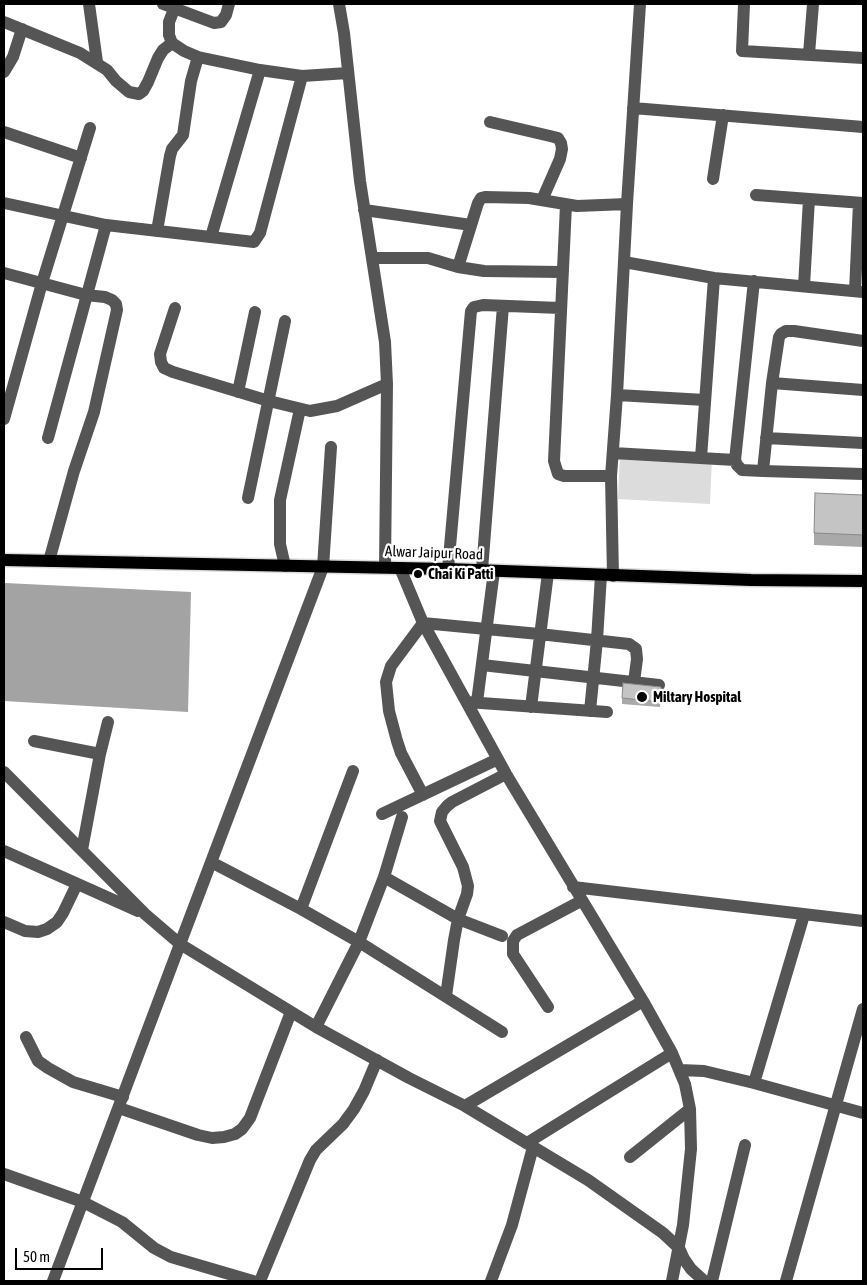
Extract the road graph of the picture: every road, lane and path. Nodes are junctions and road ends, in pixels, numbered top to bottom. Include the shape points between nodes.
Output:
1 (89, 4) edge
2 (228, 4) edge
3 (339, 4) edge
4 (640, 4) edge
5 (744, 4) edge
6 (813, 4) edge
7 (171, 5) edge
8 (4, 22) edge
9 (22, 29) junction
10 (172, 43) junction
11 (809, 54) junction
12 (198, 57) junction
13 (863, 58) edge
14 (97, 62) junction
15 (260, 70) junction
16 (4, 72) edge
17 (348, 73) junction
18 (302, 76) junction
19 (633, 108) junction
20 (723, 115) junction
21 (490, 122) dead end
22 (863, 127) edge
23 (90, 128) dead end
24 (4, 132) edge
25 (81, 158) junction
26 (713, 179) dead end
27 (756, 195) dead end
28 (809, 198) junction
29 (542, 200) junction
30 (4, 203) edge
31 (861, 203) edge
32 (627, 204) junction
33 (566, 205) junction
34 (364, 210) junction
35 (62, 217) junction
36 (106, 225) junction
37 (471, 225) junction
38 (157, 231) junction
39 (211, 237) junction
40 (373, 258) junction
41 (624, 262) junction
42 (458, 267) junction
43 (562, 272) junction
44 (4, 273) edge
45 (714, 278) junction
46 (754, 281) junction
47 (42, 283) junction
48 (804, 286) junction
49 (859, 291) edge
50 (86, 295) junction
51 (503, 306) junction
52 (175, 308) dead end
53 (560, 308) junction
54 (255, 312) dead end
55 (285, 321) dead end
56 (863, 341) edge
57 (772, 383) junction
58 (387, 384) junction
59 (863, 390) edge
60 (238, 392) junction
61 (617, 395) junction
62 (705, 400) junction
63 (269, 401) junction
64 (300, 409) junction
65 (5, 411) edge
66 (48, 438) dead end
67 (766, 438) junction
68 (863, 443) edge
69 (331, 447) dead end
70 (613, 454) junction
71 (701, 458) junction
72 (735, 460) junction
73 (763, 471) junction
74 (863, 474) edge
75 (611, 476) junction
76 (248, 498) dead end
77 (4, 560) edge
78 (49, 561) junction
79 (285, 566) junction
80 (323, 567) junction
81 (385, 567) junction
82 (400, 568) junction
83 (448, 568) junction
84 (488, 570) junction
85 (548, 573) junction
86 (607, 575) junction
87 (863, 581) edge
88 (423, 623) junction
89 (486, 629) junction
90 (539, 634) junction
91 (597, 640) junction
92 (482, 665) junction
93 (535, 671) junction
94 (593, 678) junction
95 (634, 682) junction
96 (659, 685) edge
97 (472, 702) junction
98 (531, 707) junction
99 (590, 711) junction
100 (607, 712) dead end
101 (108, 722) dead end
102 (34, 741) dead end
103 (100, 754) junction
104 (498, 759) junction
105 (353, 771) dead end
106 (4, 772) edge
107 (506, 774) junction
108 (423, 795) junction
109 (382, 814) dead end
110 (402, 817) dead end
111 (82, 850) junction
112 (4, 852) edge
113 (211, 862) junction
114 (384, 877) junction
115 (77, 884) junction
116 (573, 887) junction
117 (581, 901) junction
118 (301, 909) junction
119 (144, 914) junction
120 (804, 915) junction
121 (458, 920) junction
122 (863, 921) edge
123 (4, 922) edge
124 (502, 936) dead end
125 (359, 942) junction
126 (180, 944) junction
127 (446, 996) junction
128 (643, 1001) junction
129 (548, 1007) dead end
130 (863, 1009) edge
131 (291, 1012) junction
132 (316, 1027) junction
133 (502, 1032) dead end
134 (26, 1037) dead end
135 (672, 1053) junction
136 (377, 1060) junction
137 (680, 1070) junction
138 (754, 1083) junction
139 (121, 1103) junction
140 (835, 1105) junction
141 (466, 1106) junction
142 (690, 1109) junction
143 (863, 1113) edge
144 (530, 1145) junction
145 (745, 1145) dead end
146 (630, 1157) dead end
147 (4, 1174) edge
148 (83, 1202) junction
149 (679, 1248) junction
150 (54, 1281) edge
151 (252, 1281) edge
152 (260, 1281) edge
153 (491, 1281) edge
154 (672, 1281) edge
155 (704, 1281) edge
156 (712, 1281) edge
157 (786, 1281) edge

1 - 14 street
2 - 7 street via 221,22 214,23
3 - 17 street
4 - 19 street
5 - 11 street via 742,51
6 - 11 street
7 - 10 street via 169,35
8 - 9 street
9 - 14 street
9 - 16 street
10 - 12 street
10 - 14 street via 163,50 139,94 128,92
11 - 13 street
12 - 15 street
12 - 38 street via 184,135 170,156
15 - 18 street
15 - 39 street
17 - 18 street
17 - 34 street
18 - 39 street via 257,240 248,243
19 - 20 street
19 - 32 street
20 - 22 street
20 - 26 street
21 - 29 street via 558,138 562,149 560,159
23 - 25 street
24 - 25 street
25 - 35 street
27 - 28 street
28 - 31 street
28 - 48 street
29 - 33 street
29 - 37 street via 485,196 478,203
30 - 35 street
31 - 49 street
32 - 33 street
32 - 41 street
33 - 43 street
34 - 37 street
34 - 40 street
35 - 36 street
35 - 47 street
36 - 38 street
36 - 50 street
37 - 42 street
38 - 39 street
40 - 42 street via 428,258
40 - 58 street via 383,323
41 - 45 street
41 - 61 street
42 - 43 street via 484,271
43 - 53 street
44 - 47 street
45 - 46 street
45 - 62 street
46 - 48 street
46 - 72 street
47 - 50 street
47 - 65 street
48 - 49 street
50 - 66 street
50 - 78 street via 112,300 116,304 116,317 94,412
51 - 53 street
51 - 83 street via 478,305 471,311
51 - 84 street
52 - 60 street via 160,354 164,368
53 - 75 street via 556,470 564,476
54 - 60 street
55 - 63 street
56 - 57 street via 786,331 779,337
57 - 59 street
57 - 67 street
58 - 64 street via 330,408
58 - 81 street
60 - 63 street
61 - 62 street
61 - 70 street
62 - 71 street
63 - 64 street
63 - 76 street
64 - 79 street via 280,500 280,544
67 - 68 street
67 - 73 street
69 - 80 street
70 - 71 street
70 - 75 street
71 - 72 street
72 - 73 street via 742,470
73 - 74 street
75 - 86 street
77 - 78 main road, Alwar Jaipur Road
78 - 79 main road, Alwar Jaipur Road
79 - 80 main road, Alwar Jaipur Road
80 - 81 main road, Alwar Jaipur Road
80 - 113 street
81 - 82 main road, Alwar Jaipur Road
82 - 83 main road, Alwar Jaipur Road
82 - 88 street
83 - 84 main road, Alwar Jaipur Road
84 - 85 main road, Alwar Jaipur Road
84 - 89 street
85 - 86 main road, Alwar Jaipur Road
85 - 90 street
86 - 87 main road, Alwar Jaipur Road
86 - 91 street
88 - 89 street
88 - 97 street
88 - 108 street via 391,666 386,682 389,711 399,747
89 - 90 street
89 - 92 street
90 - 91 street
90 - 93 street
91 - 94 street
91 - 95 street via 628,644 636,649
92 - 93 street
92 - 97 street
93 - 94 street
93 - 98 street
94 - 95 street
94 - 99 street
95 - 96 street
97 - 98 street
97 - 104 street
98 - 99 street
99 - 100 street
101 - 103 street
102 - 103 street
103 - 111 street
104 - 107 street
104 - 108 street
105 - 118 street
106 - 111 street
107 - 116 street
107 - 121 street via 452,802 442,812 440,821 463,867 468,886
108 - 109 street
110 - 114 street
111 - 119 street
112 - 115 street
113 - 118 street
113 - 126 street
114 - 121 street
114 - 125 street
115 - 119 street
115 - 123 street via 57,922 47,929 25,931
116 - 117 street
116 - 120 street
117 - 128 street
117 - 129 street via 517,935 513,941 513,954
118 - 125 street
119 - 126 street
120 - 122 street
120 - 138 street
121 - 124 street
121 - 127 street
125 - 127 street
125 - 132 street
126 - 131 street
126 - 139 street
127 - 133 street
128 - 135 street
128 - 141 street
130 - 140 street
131 - 132 street
131 - 139 street via 250,1118 235,1134 212,1138 198,1135
132 - 136 street
134 - 139 street via 38,1061 48,1068
135 - 137 street
135 - 144 street
136 - 141 street
136 - 152 street via 364,1091 343,1124 316,1150
137 - 138 street via 704,1071
137 - 142 street
138 - 140 street
139 - 148 street
140 - 143 street
140 - 157 street
141 - 144 street
142 - 146 street
142 - 149 street via 689,1176
144 - 149 street via 592,1183
144 - 153 street via 512,1225
145 - 156 street
147 - 148 street
148 - 150 street
148 - 151 street via 122,1222 154,1248 171,1257
149 - 154 street
149 - 155 street via 691,1269

